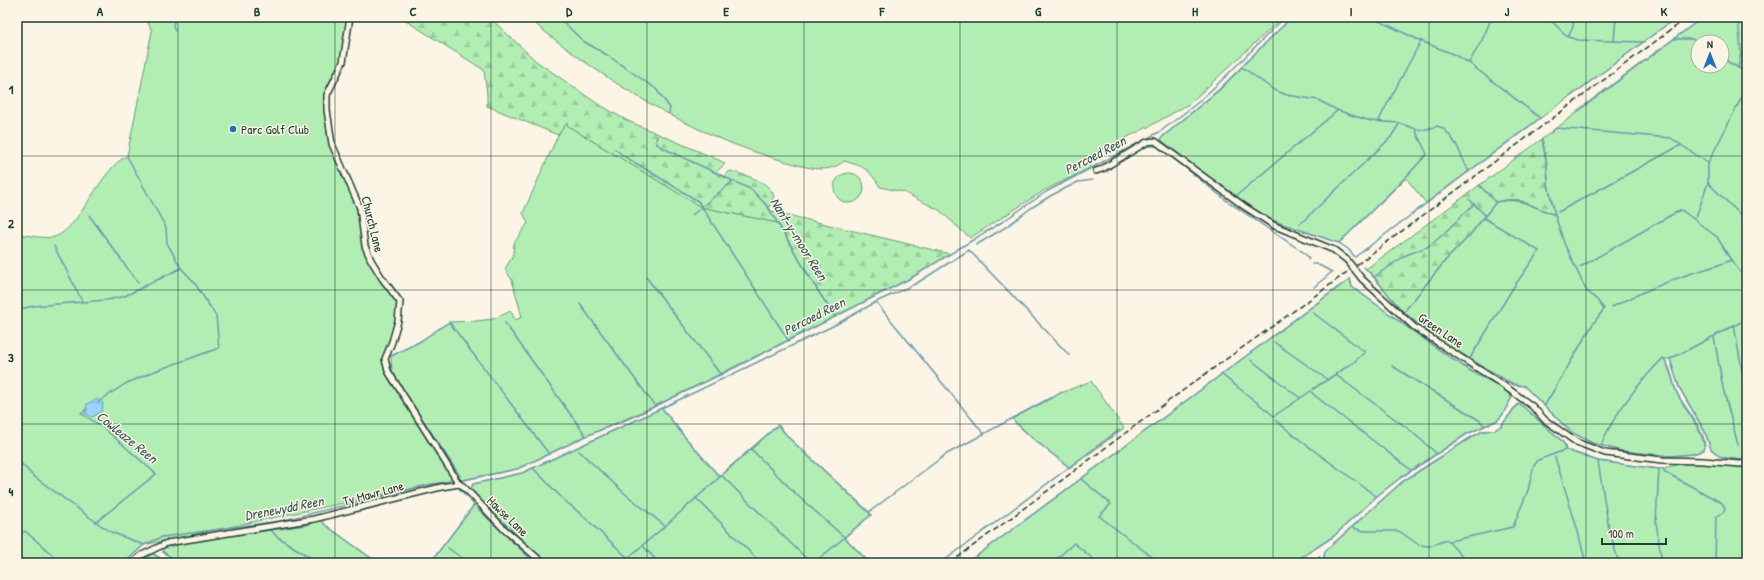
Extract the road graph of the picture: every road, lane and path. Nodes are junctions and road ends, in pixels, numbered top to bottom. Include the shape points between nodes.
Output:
1 (350, 17) edge
2 (1096, 171) dead end
3 (1747, 463) edge
4 (459, 482) junction
5 (132, 563) edge
6 (542, 563) edge

1 - 4 street, Church Lane via 343,62 327,95 332,144 360,208 364,246 382,278 400,302 398,321 385,359 388,371
2 - 3 street, Green Lane, bridge via 1152,141 1159,143 1274,226 1334,250 1414,327 1502,384 1576,442 1605,453 1662,460
4 - 5 street, Ty Mawr Lane via 314,519 167,543
4 - 6 street, Hawse Lane via 504,529

